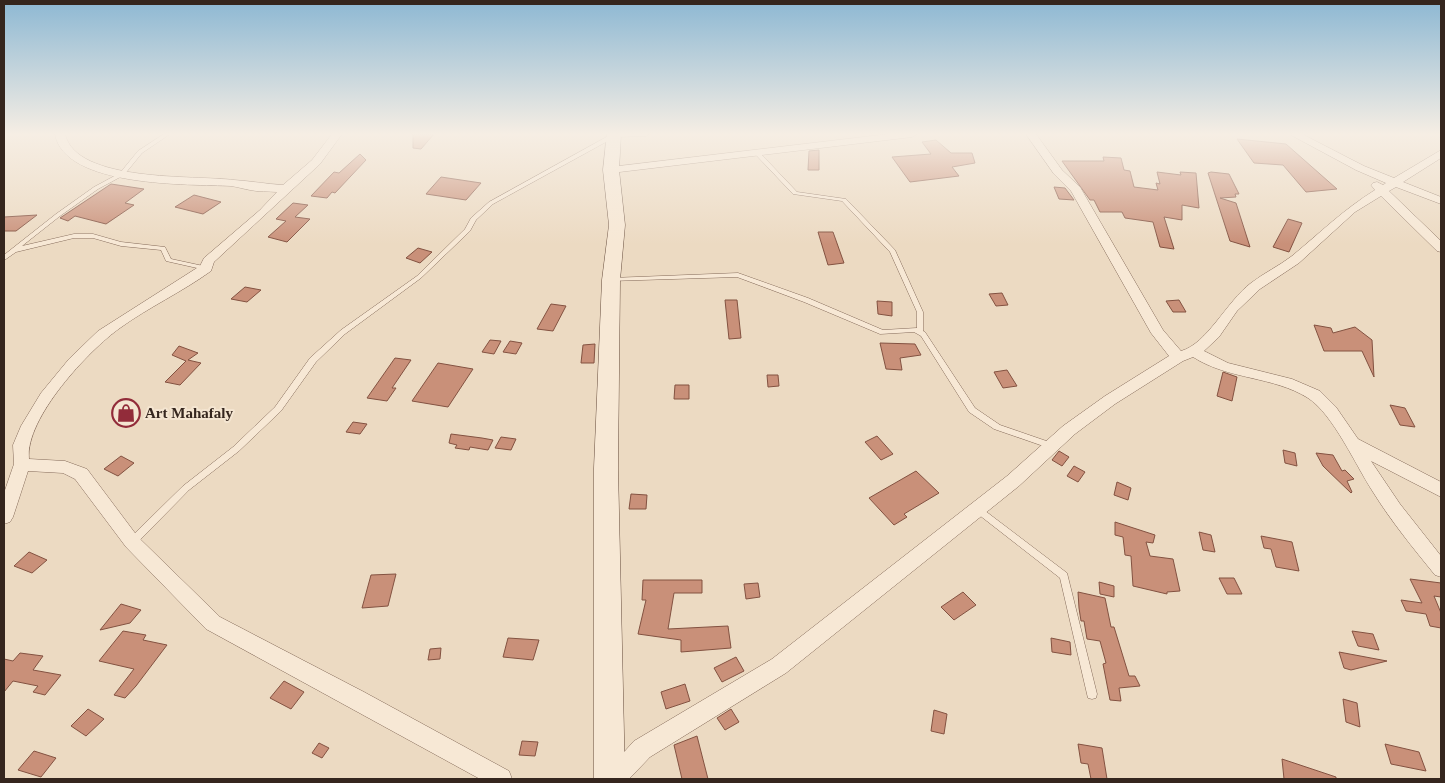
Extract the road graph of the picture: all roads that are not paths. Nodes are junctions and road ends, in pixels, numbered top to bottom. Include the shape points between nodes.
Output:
1 (611, 170) edge
2 (105, 171) edge
3 (125, 171) edge
4 (307, 171) edge
5 (549, 171) edge
6 (774, 171) edge
7 (1057, 171) edge
8 (1364, 171) edge
9 (1414, 171) edge
10 (122, 174) junction
11 (1389, 187) junction
12 (286, 189) junction
13 (1441, 201) edge
14 (1441, 248) edge
15 (13, 251) junction
16 (4, 258) edge
17 (206, 268) junction
18 (611, 280) junction
19 (920, 333) junction
20 (1195, 352) junction
21 (1178, 357) junction
22 (1350, 442) junction
23 (1052, 446) junction
24 (22, 464) junction
25 (1441, 490) edge
26 (977, 509) junction
27 (4, 517) edge
28 (132, 542) junction
29 (1441, 569) edge
30 (1092, 694) dead end
31 (500, 779) edge
32 (610, 779) edge
33 (614, 779) edge

1 - 18 main road via 617,225
2 - 10 street
3 - 10 lane
4 - 12 street
5 - 28 lane via 491,202 468,230 419,277 337,337 313,360 278,409 236,449 186,488
6 - 19 lane via 795,193 844,200 893,251 920,312
7 - 21 street via 1076,189 1158,333
8 - 11 street
9 - 11 street
10 - 12 street
10 - 15 lane via 96,188
11 - 13 street
11 - 14 street
11 - 20 street via 1351,210 1295,260 1255,286
12 - 17 street via 208,261
15 - 16 lane
15 - 17 lane via 74,236 92,236 121,244 163,248 168,260
17 - 24 street via 112,327 86,351 48,394 29,425 20,446
18 - 19 lane via 738,275 882,332 915,330
18 - 32 main road via 606,468
19 - 23 lane via 972,410 997,427
20 - 21 street
20 - 22 street via 1208,362 1316,395 1328,407
21 - 23 street via 1110,400
22 - 25 street
22 - 29 street via 1395,510
23 - 26 street
24 - 27 street
24 - 28 street via 65,467 81,474
26 - 30 lane via 1064,576
26 - 33 street via 779,666 642,749
28 - 31 street via 213,623

